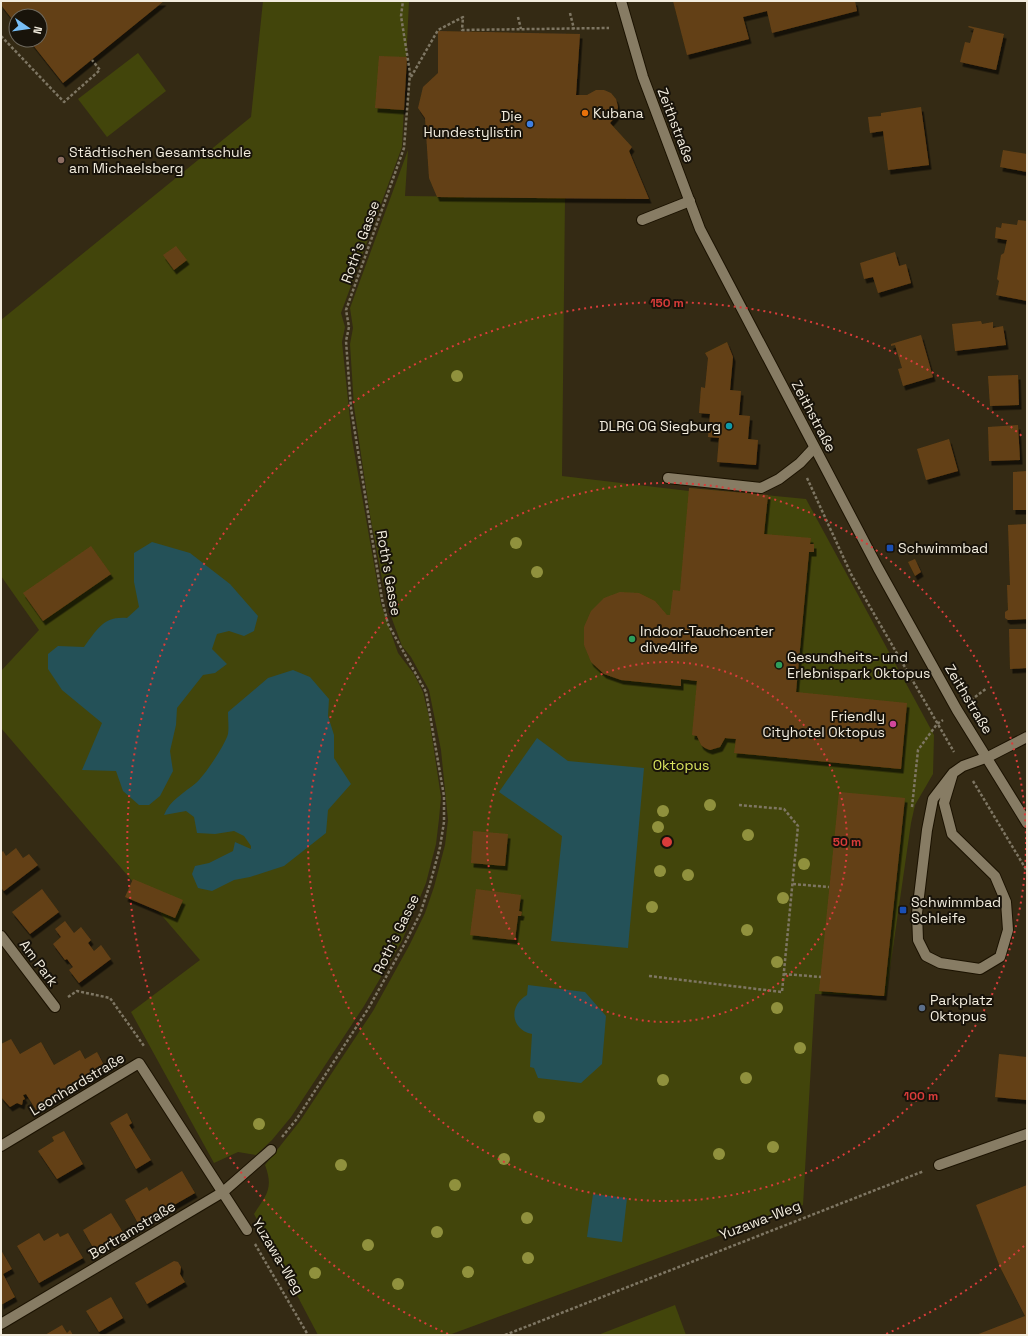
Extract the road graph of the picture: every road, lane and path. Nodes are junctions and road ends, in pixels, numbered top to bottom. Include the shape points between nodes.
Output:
1 (403, 1) edge
2 (621, 1) edge
3 (570, 14) dead end
4 (518, 17) dead end
5 (609, 28) dead end
6 (521, 29) junction
7 (574, 29) junction
8 (1, 36) edge
9 (92, 60) dead end
10 (409, 79) junction
11 (690, 201) junction
12 (642, 220) dead end
13 (814, 448) junction
14 (668, 478) dead end
15 (1027, 737) edge
16 (988, 757) junction
17 (963, 766) junction
18 (952, 773) junction
19 (739, 804) dead end
20 (912, 812) dead end
21 (1027, 823) edge
22 (1027, 871) edge
23 (793, 884) junction
24 (829, 888) dead end
25 (1, 936) edge
26 (784, 974) junction
27 (649, 976) dead end
28 (821, 978) dead end
29 (55, 1007) joint
30 (139, 1064) junction
31 (1027, 1134) edge
32 (1, 1146) edge
33 (271, 1150) joint
34 (940, 1165) joint
35 (223, 1192) junction
36 (247, 1230) joint
37 (1, 1324) edge
38 (308, 1335) edge
39 (505, 1335) edge

1 - 10 path, Roth's Gasse via 401,16
2 - 11 street, Zeithstraße via 643,77
3 - 7 path
4 - 6 path
5 - 7 path
6 - 7 path
6 - 10 path via 462,30 463,17 438,30
8 - 9 path via 64,102 100,70
10 - 33 path, Roth's Gasse via 404,148 346,310 349,327 346,341 351,408 382,599 388,624 426,692 444,796 443,828 430,884 420,914 405,943 368,1009 300,1114
11 - 12 street
11 - 13 street, Zeithstraße via 700,229
13 - 14 street via 800,463 761,488
13 - 16 street, Zeithstraße via 954,705
15 - 16 street
16 - 17 street
16 - 21 street, Zeithstraße
17 - 18 street
17 - 20 path via 937,724 918,750
17 - 22 path
18 - 18 street via 933,799 917,913 918,940 926,956 940,964 980,969 1000,957 1008,930 1006,902 996,876 952,834 944,803
19 - 23 path via 784,809 798,826
23 - 24 path
23 - 26 path
25 - 29 street, Am Park
26 - 27 path via 782,992
26 - 28 path
29 - 30 path via 77,991 110,998 150,1053
30 - 32 street, Leonhardstraße
30 - 35 street, Leonhardstraße
31 - 34 street
33 - 35 street, Bertramstraße
34 - 39 path, Yuzawa-Weg
35 - 36 street, Yuzawa-Weg
35 - 37 street, Bertramstraße
36 - 38 path, Yuzawa-Weg

